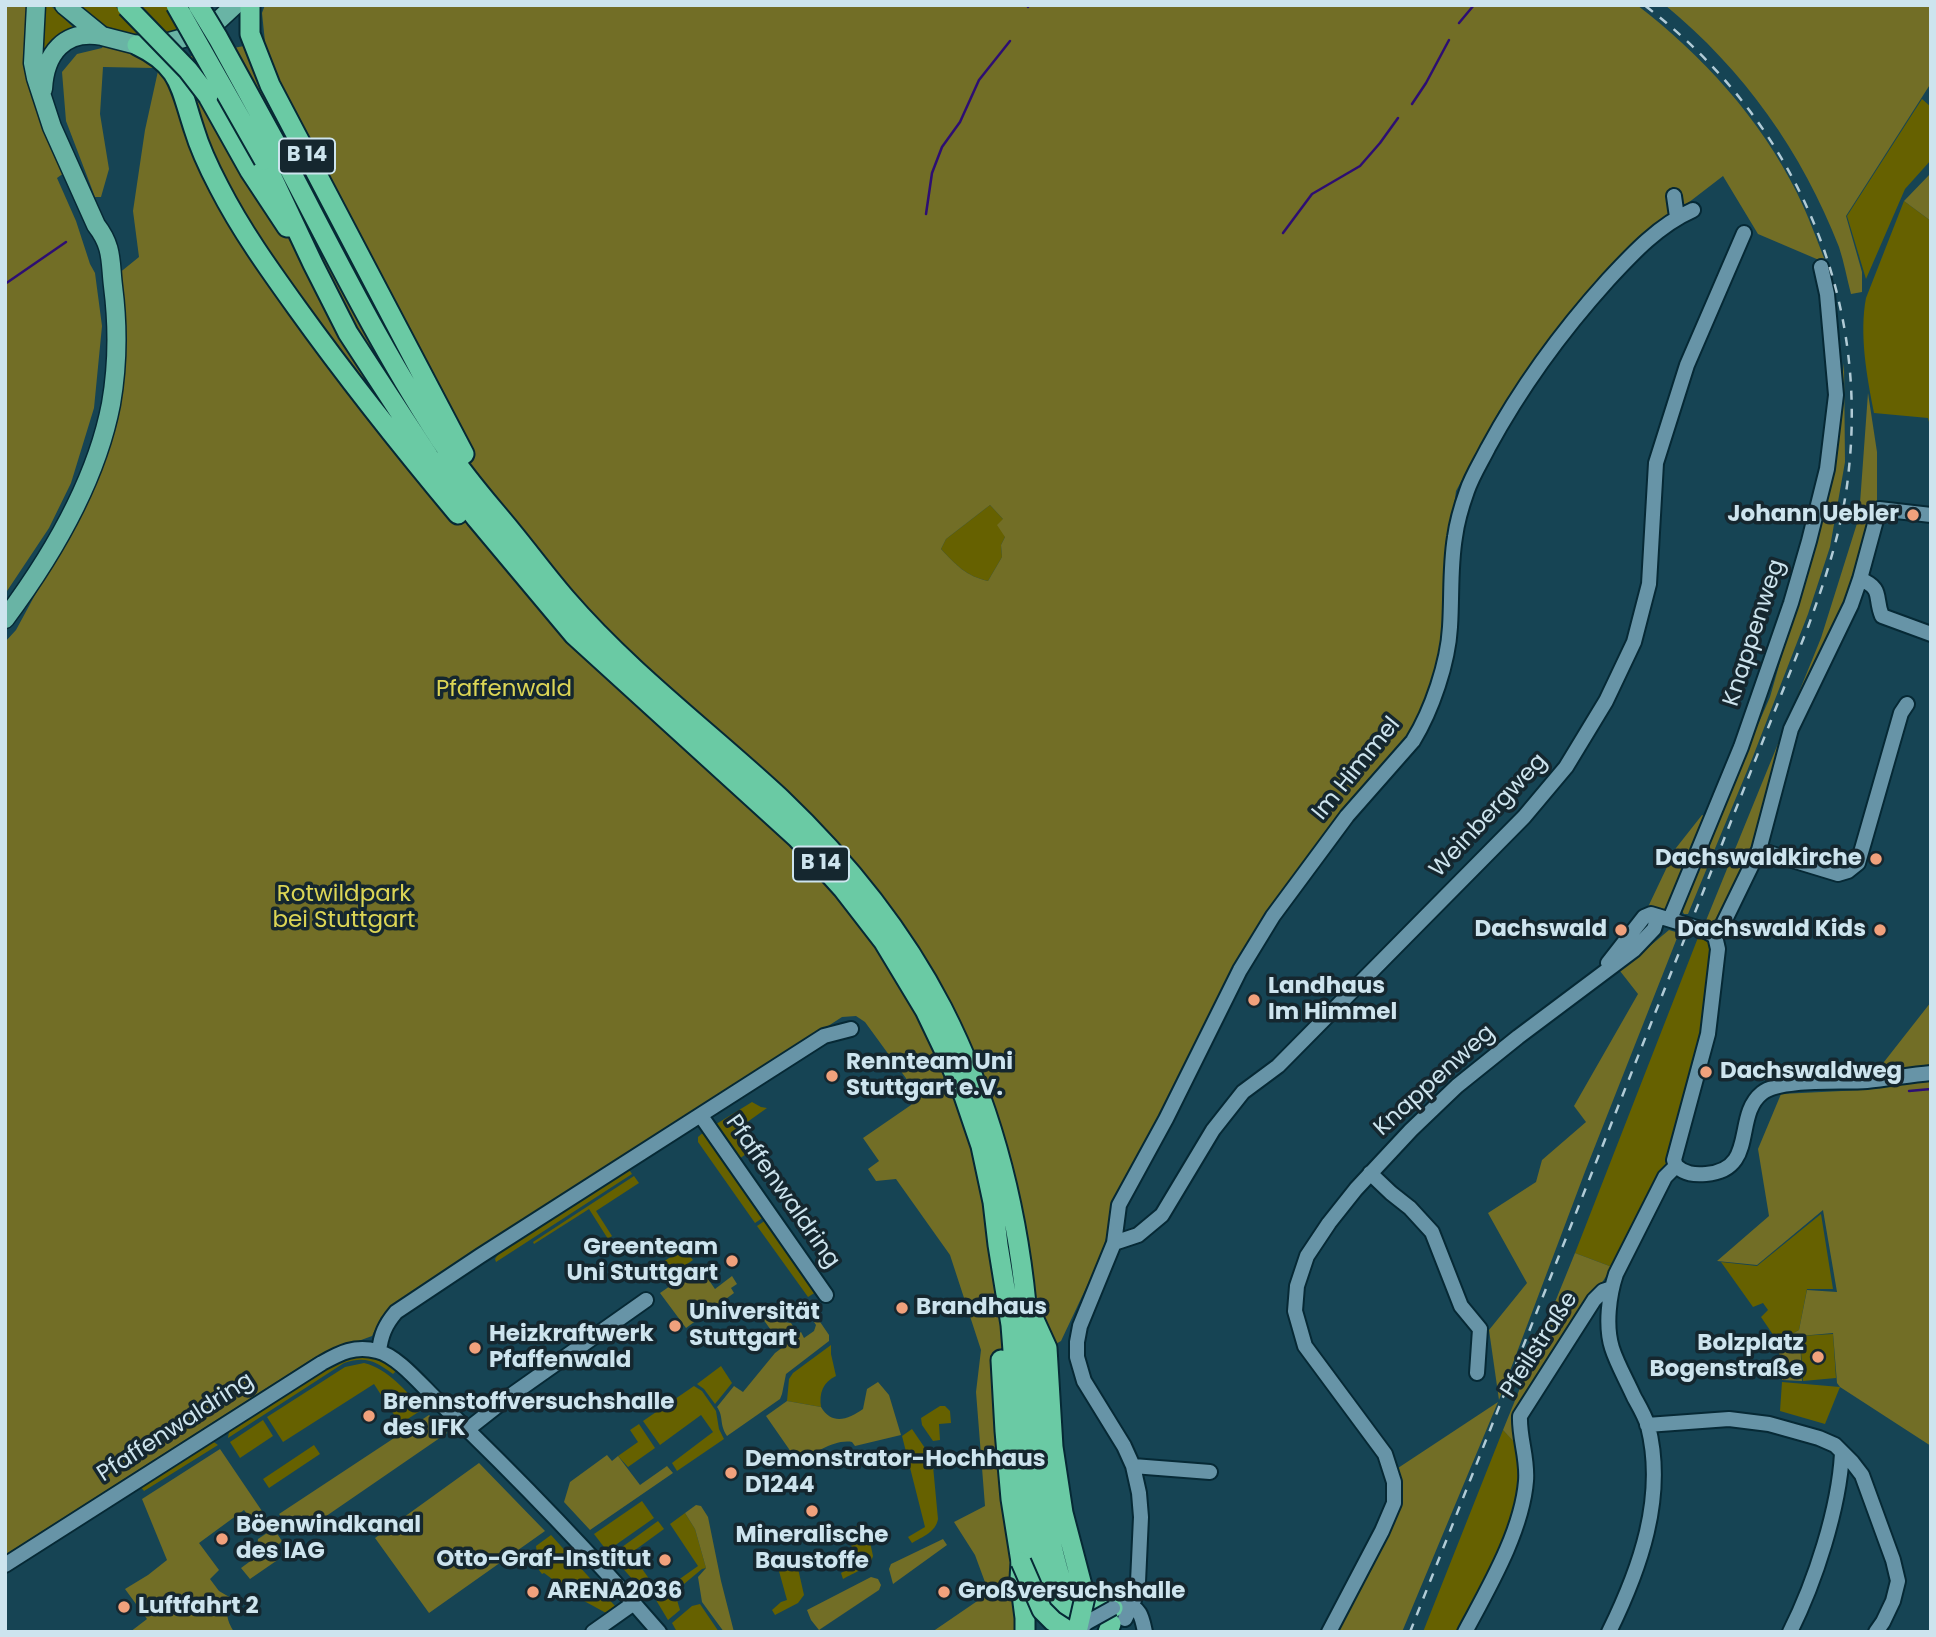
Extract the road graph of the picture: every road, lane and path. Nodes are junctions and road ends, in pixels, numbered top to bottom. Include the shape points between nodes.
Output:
1 (36, 5) edge
2 (64, 5) edge
3 (176, 5) edge
4 (198, 5) edge
5 (234, 5) edge
6 (250, 5) edge
7 (126, 6) edge
8 (102, 36) junction
9 (137, 44) junction
10 (42, 96) junction
11 (272, 156) junction
12 (1674, 196) dead end
13 (1693, 210) dead end
14 (1677, 217) junction
15 (1744, 233) dead end
16 (313, 264) junction
17 (1821, 267) dead end
18 (1931, 515) edge
19 (512, 532) junction
20 (1860, 579) junction
21 (533, 588) junction
22 (5, 619) edge
23 (1931, 634) edge
24 (1907, 704) dead end
25 (1759, 850) junction
26 (1664, 918) junction
27 (1715, 936) junction
28 (851, 1028) dead end
29 (1931, 1073) edge
30 (701, 1116) junction
31 (1676, 1166) junction
32 (1370, 1173) junction
33 (1114, 1243) junction
34 (1001, 1261) junction
35 (1612, 1288) junction
36 (826, 1295) dead end
37 (646, 1300) dead end
38 (379, 1351) junction
39 (1477, 1373) dead end
40 (1647, 1425) junction
41 (468, 1429) junction
42 (1842, 1453) junction
43 (1133, 1466) junction
44 (1210, 1472) dead end
45 (1021, 1562) junction
46 (5, 1565) edge
47 (634, 1603) junction
48 (1071, 1607) junction
49 (1115, 1620) edge
50 (1025, 1631) edge
51 (593, 1632) edge
52 (659, 1632) edge
53 (1070, 1632) edge
54 (1078, 1632) edge
55 (1136, 1632) edge
56 (1144, 1632) edge
57 (1329, 1632) edge
58 (1465, 1632) edge
59 (1609, 1632) edge
60 (1790, 1632) edge
61 (1876, 1632) edge

1 - 10 main road via 33,62
2 - 8 main road
3 - 11 highway, bridge
4 - 11 highway, bridge
5 - 9 main road via 191,36 169,43
6 - 19 highway, B 14 via 250,34 270,85 445,420
7 - 16 highway, B 14, bridge via 208,96 264,195
8 - 9 main road
8 - 10 main road via 75,36 58,48 45,69
9 - 21 highway via 160,58 174,74 204,156 226,200 335,362 508,574
10 - 22 main road via 96,225 96,239 113,285 115,373 111,404 83,488 37,573
11 - 16 highway
11 - 19 highway via 448,451
12 - 14 street
13 - 14 street, Im Himmel
14 - 33 street, Im Himmel via 1636,250 1595,294 1499,427 1467,490 1458,524 1446,661 1420,730 1333,834 1240,970 1119,1205
15 - 33 street, Weinbergweg via 1687,365 1656,463 1649,584 1634,642 1606,701 1566,767 1524,817 1297,1047 1243,1092 1213,1130 1162,1215 1138,1235
16 - 21 highway, B 14 via 354,342 423,448
17 - 26 street, Knappenweg via 1828,294 1836,395 1827,469 1791,603 1746,734
18 - 20 street via 1879,509
19 - 48 highway, B 14 via 612,647 824,842 898,937 941,1006 994,1137 1009,1193 1026,1303 1047,1348
20 - 23 street via 1876,590 1882,616
20 - 25 street via 1791,729
21 - 34 highway, B 14 via 598,658 797,838 884,942 925,1010 964,1096 981,1146
24 - 25 street via 1858,863 1849,872 1838,874
25 - 27 street
26 - 27 street
26 - 32 street, Knappenweg via 1644,917 1599,975 1457,1086
27 - 31 street via 1708,1034
28 - 30 street, Pfaffenwaldring via 824,1036
29 - 31 street via 1775,1086 1755,1100 1743,1145 1726,1168 1699,1175
30 - 36 street, Pfaffenwaldring
30 - 38 street, Pfaffenwaldring via 396,1312 386,1323
31 - 35 street via 1665,1177
32 - 39 street via 1432,1233 1461,1306 1480,1329
32 - 57 street, Knappenweg via 1307,1256 1297,1286 1295,1311 1305,1346 1385,1454 1394,1482 1394,1503 1382,1531
33 - 43 street, Im Himmel via 1080,1326 1077,1357 1084,1381
34 - 45 highway, B 14 via 994,1266 1011,1499
34 - 48 highway, B 14 via 1029,1522 1042,1571
35 - 40 street via 1612,1347
35 - 58 street, Pfeilstraße via 1594,1300 1520,1416 1527,1459 1521,1509 1512,1538
37 - 41 street
38 - 41 street via 411,1374
38 - 46 street, Pfaffenwaldring via 342,1351
40 - 42 street via 1729,1419 1769,1424 1819,1438
40 - 59 street via 1654,1476 1648,1533
41 - 47 street
42 - 60 street via 1828,1528 1808,1593
42 - 61 street via 1862,1475 1898,1581
43 - 44 street
43 - 49 street, Im Himmel via 1141,1517 1138,1582
45 - 50 highway, B 14
45 - 53 highway, B 14, bridge via 1042,1610
47 - 51 street
47 - 52 street
48 - 49 highway via 1095,1603
48 - 54 highway, B 14, bridge
49 - 54 street, bridge via 1086,1623
49 - 55 street
49 - 56 street via 1142,1616

